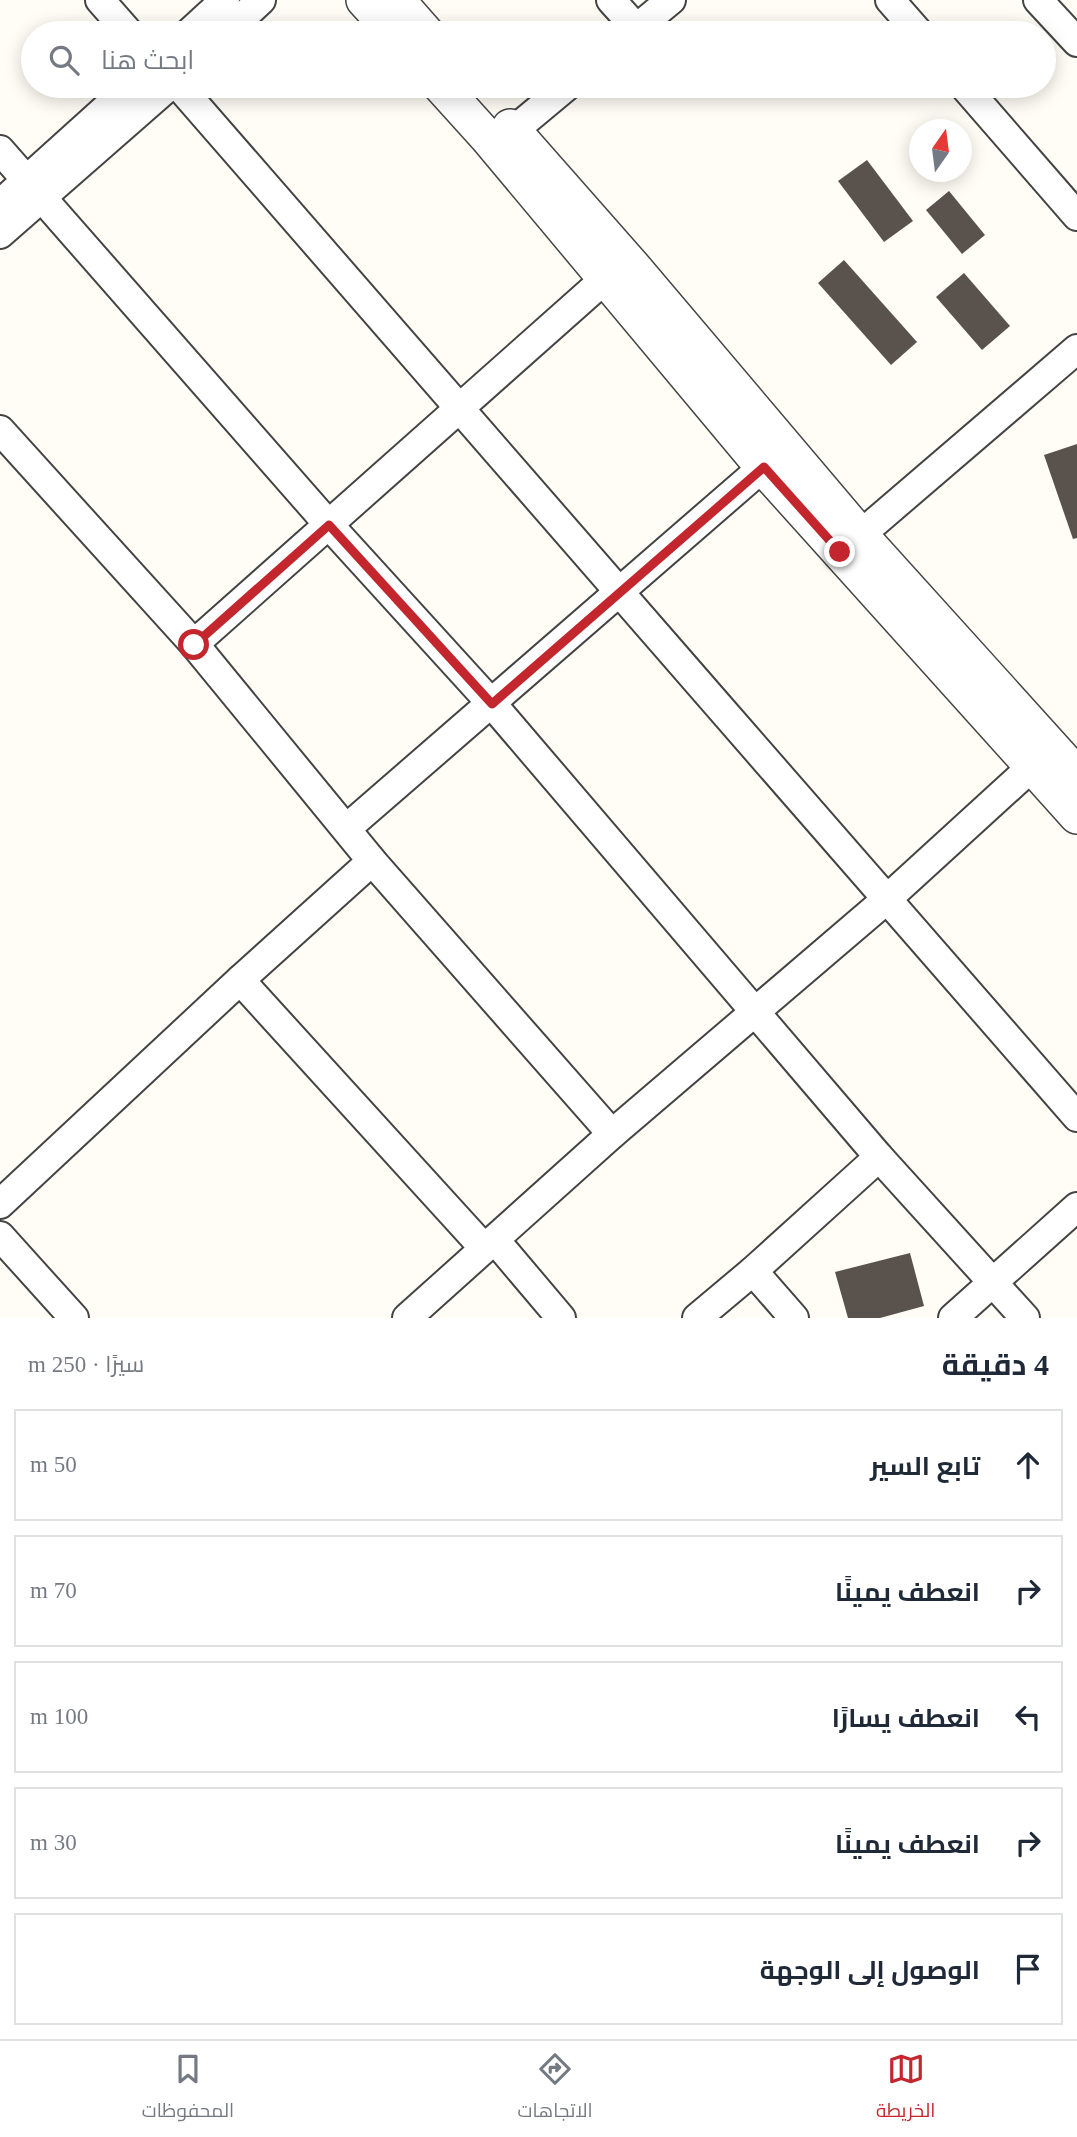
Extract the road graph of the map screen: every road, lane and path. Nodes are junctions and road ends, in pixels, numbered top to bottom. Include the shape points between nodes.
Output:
1 (100, 0) edge
2 (225, 0) edge
3 (261, 0) edge
4 (364, 0) edge
5 (397, 0) edge
6 (611, 0) edge
7 (671, 0) edge
8 (1038, 0) edge
9 (118, 21) edge
10 (202, 21) edge
11 (239, 21) edge
12 (383, 21) edge
13 (415, 21) edge
14 (627, 21) edge
15 (646, 21) edge
16 (1077, 42) edge
17 (120, 98) edge
18 (153, 98) edge
19 (189, 98) edge
20 (452, 98) edge
21 (484, 98) edge
22 (553, 98) edge
23 (974, 98) edge
24 (513, 131) junction
25 (0, 150) edge
26 (34, 188) junction
27 (0, 204) edge
28 (1077, 216) edge
29 (0, 234) edge
30 (606, 278) junction
31 (1077, 349) edge
32 (460, 410) junction
33 (0, 430) edge
34 (764, 467) junction
35 (329, 525) junction
36 (850, 544) junction
37 (620, 592) junction
38 (194, 645) junction
39 (492, 704) junction
40 (1043, 757) junction
41 (1077, 775) edge
42 (1077, 816) edge
43 (346, 828) junction
44 (372, 861) junction
45 (887, 898) junction
46 (240, 980) junction
47 (755, 1011) junction
48 (1077, 1116) edge
49 (612, 1134) junction
50 (879, 1157) junction
51 (0, 1204) edge
52 (1077, 1207) edge
53 (0, 1236) edge
54 (490, 1244) junction
55 (753, 1271) junction
56 (994, 1282) junction
57 (74, 1318) edge
58 (407, 1318) edge
59 (561, 1318) edge
60 (696, 1318) edge
61 (793, 1318) edge
62 (953, 1318) edge
63 (1025, 1318) edge

1 - 9 street
2 - 10 street
3 - 11 street
4 - 12 street
5 - 13 street
6 - 14 street
7 - 15 street
8 - 16 street
17 - 26 street
18 - 26 street
19 - 32 street
20 - 30 street
21 - 24 street
22 - 24 street
23 - 28 street
24 - 36 street via 635,269
25 - 26 street
26 - 27 street
26 - 29 street
26 - 35 street
30 - 32 street
30 - 34 street
31 - 36 street
32 - 35 street
32 - 37 street
33 - 38 street
34 - 36 street
34 - 37 street
35 - 38 street
35 - 39 street
36 - 40 street
37 - 39 street
37 - 45 street
38 - 43 street
39 - 43 street
39 - 47 street
40 - 41 street
40 - 42 street
40 - 45 street
43 - 44 street
44 - 46 street
44 - 49 street
45 - 47 street
45 - 48 street
46 - 51 street
46 - 54 street
47 - 49 street
47 - 50 street
49 - 54 street
50 - 55 street
50 - 56 street
52 - 56 street
53 - 57 street
54 - 58 street
54 - 59 street
55 - 60 street
55 - 61 street
56 - 62 street
56 - 63 street

